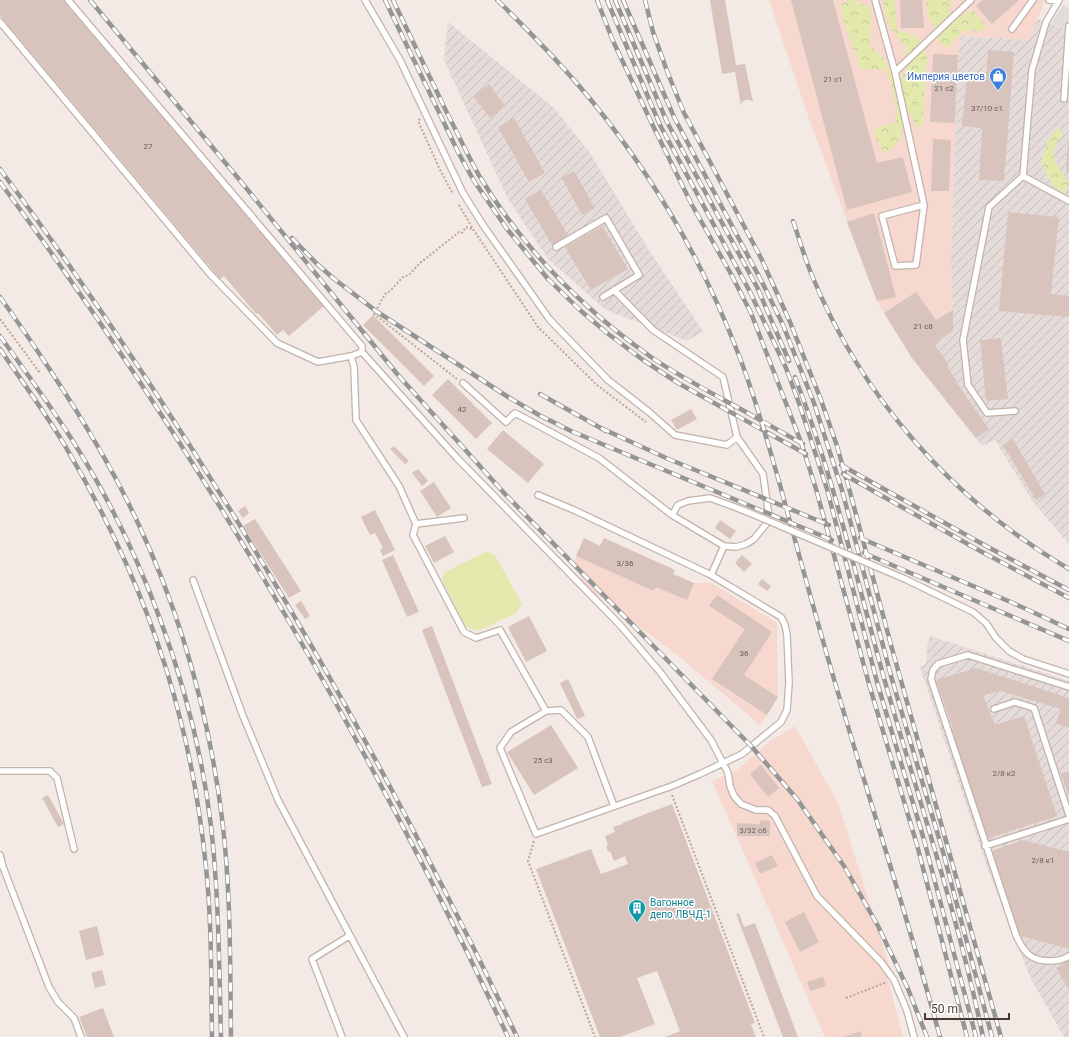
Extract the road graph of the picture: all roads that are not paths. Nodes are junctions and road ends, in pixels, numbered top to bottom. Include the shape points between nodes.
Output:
1 (68, 0) edge
2 (365, 0) edge
3 (875, 0) edge
4 (971, 0) edge
5 (1033, 0) edge
6 (1049, 0) edge
7 (1059, 1) edge
8 (0, 22) edge
9 (1069, 26) edge
10 (1012, 29) dead end
11 (895, 72) junction
12 (1064, 99) dead end
13 (1023, 176) junction
14 (1069, 201) edge
15 (924, 205) junction
16 (556, 247) dead end
17 (614, 290) junction
18 (603, 297) dead end
19 (362, 352) junction
20 (351, 356) junction
21 (462, 383) road end
22 (1015, 411) dead end
23 (737, 437) junction
24 (538, 495) dead end
25 (672, 515) junction
26 (464, 518) dead end
27 (416, 524) junction
28 (724, 546) junction
29 (711, 575) junction
30 (194, 580) dead end
31 (1069, 674) edge
32 (1069, 687) edge
33 (994, 709) dead end
34 (546, 711) junction
35 (723, 763) junction
36 (0, 771) edge
37 (614, 806) junction
38 (1069, 815) edge
39 (1069, 819) edge
40 (985, 846) junction
41 (74, 849) dead end
42 (0, 855) edge
43 (349, 936) junction
44 (1069, 956) edge
45 (81, 1037) edge
46 (342, 1037) edge
47 (404, 1037) edge
48 (914, 1037) edge

1 - 19 lane via 362,346
2 - 23 lane via 400,60 463,193 550,320 608,380 675,435 727,445
3 - 11 lane
4 - 11 lane
5 - 10 lane
6 - 7 lane
7 - 13 lane via 1045,24 1032,70
8 - 20 lane via 210,274 277,343 318,362
9 - 12 lane
11 - 15 lane
13 - 14 lane
13 - 22 lane via 989,207 963,340 968,385 987,413
15 - 15 lane via 916,265 895,266 882,216
16 - 17 lane via 606,218 639,275
17 - 18 lane
17 - 23 lane via 653,330 723,377
19 - 20 lane
19 - 35 lane via 463,464 620,625 660,672 711,740
20 - 27 lane via 354,367 356,420 399,486
21 - 25 lane via 506,422 515,413 599,458
23 - 28 lane via 763,474 769,516 767,523 754,539 736,547
24 - 29 lane
25 - 28 lane
25 - 31 lane, bridge via 678,505 688,501 710,498 732,506 905,579 973,612 1009,650 1023,659
26 - 27 lane
27 - 34 lane via 413,535 464,632 476,638 500,630
28 - 29 lane
29 - 35 lane via 781,617 787,636 789,684 787,710 781,722 752,747
30 - 43 lane via 243,716 275,792
32 - 40 lane via 968,655 938,664 933,670 931,679
33 - 38 lane via 1015,702 1034,708
34 - 37 lane via 561,710 588,737
34 - 37 lane via 511,732 500,748 536,834
35 - 37 lane via 669,787
35 - 48 lane via 734,796 741,804 756,810 768,810 775,816 817,896 881,962 894,980 907,1011
36 - 41 lane via 50,771 57,778
39 - 40 lane
40 - 44 lane via 1020,945 1030,956 1042,960 1054,961
42 - 45 lane via 49,987 58,1002 74,1018
43 - 46 lane via 312,959
43 - 47 lane

